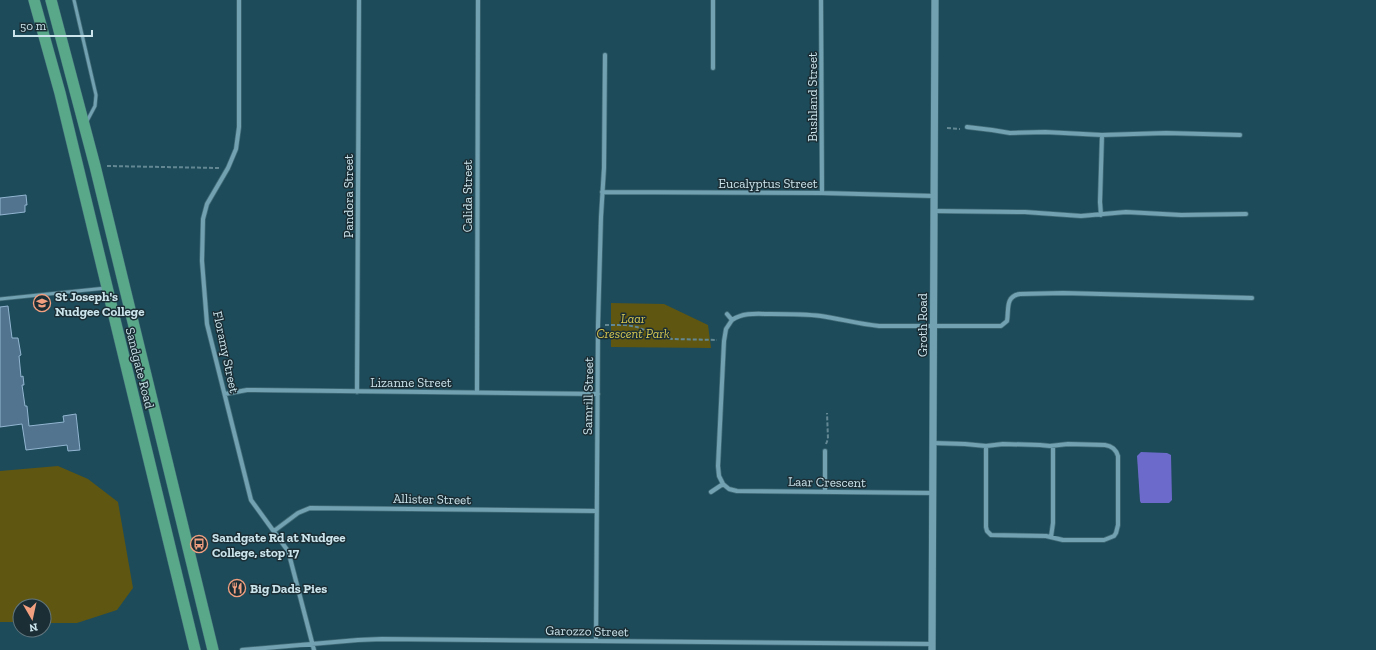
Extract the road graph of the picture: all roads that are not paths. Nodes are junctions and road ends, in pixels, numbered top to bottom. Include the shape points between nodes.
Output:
1 (34, 0) edge
2 (51, 0) edge
3 (74, 0) edge
4 (239, 0) edge
5 (359, 0) edge
6 (478, 0) edge
7 (713, 0) edge
8 (821, 0) edge
9 (936, 0) edge
10 (605, 55) dead end
11 (713, 68) dead end
12 (84, 124) junction
13 (967, 128) road end
14 (1102, 135) junction
15 (1240, 135) dead end
16 (602, 192) junction
17 (822, 193) junction
18 (934, 196) junction
19 (934, 211) junction
20 (1246, 214) dead end
21 (1101, 215) junction
22 (106, 288) junction
23 (1252, 298) dead end
24 (0, 299) edge
25 (727, 314) dead end
26 (732, 320) junction
27 (934, 325) junction
28 (357, 392) junction
29 (477, 392) junction
30 (225, 394) junction
31 (598, 394) junction
32 (933, 443) junction
33 (986, 446) junction
34 (1053, 446) junction
35 (825, 451) road end
36 (723, 484) junction
37 (711, 492) dead end
38 (825, 492) junction
39 (933, 493) junction
40 (596, 511) junction
41 (274, 531) junction
42 (1051, 537) junction
43 (596, 641) junction
44 (312, 644) junction
45 (932, 647) edge
46 (195, 650) edge
47 (213, 650) edge
48 (242, 650) edge
49 (314, 650) edge

1 - 22 highway, Sandgate Road via 60,94
2 - 12 highway, Sandgate Road
3 - 12 lane via 96,95 95,106
4 - 30 street, Floramy Street via 239,127 236,149 207,204 202,236 207,324
5 - 28 street, Pandora Street
6 - 29 street, Calida Street
7 - 11 street
8 - 17 street, Bushland Street
9 - 18 street, Groth Road
10 - 16 street, Samrill Street
12 - 47 highway, Sandgate Road
13 - 14 street via 1010,133
14 - 15 street
14 - 21 street
16 - 17 street, Eucalyptus Street
16 - 31 street, Samrill Street
17 - 18 street, Eucalyptus Street
18 - 19 street, Groth Road
19 - 21 street
19 - 27 street, Groth Road
20 - 21 street via 1181,215 1126,212
22 - 24 lane
22 - 46 highway, Sandgate Road
23 - 27 street via 1020,294 1010,298 1007,321 1004,325
25 - 26 street
26 - 27 street via 747,314 798,314 873,326
26 - 36 street via 726,329 724,341 718,466
27 - 32 street, Groth Road
28 - 29 street, Lizanne Street
28 - 30 street, Lizanne Street via 247,390
29 - 31 street, Lizanne Street
30 - 41 street, Floramy Street via 251,500
31 - 40 street, Samrill Street
32 - 33 street
32 - 39 street, Groth Road
33 - 34 street
33 - 42 street via 987,532 994,535
34 - 42 street
34 - 42 street via 1105,445 1116,450 1118,524 1114,536 1104,540 1063,540
35 - 38 street
36 - 37 street
36 - 38 street, Laar Crescent via 737,491
38 - 39 street, Laar Crescent
39 - 45 street, Groth Road
40 - 41 street, Allister Street via 310,508 298,513
40 - 43 street, Samrill Street
41 - 44 street, Floramy Street via 288,551
43 - 44 street, Garozzo Street via 382,639
43 - 45 street, Garozzo Street
44 - 48 street, Garozzo Street
44 - 49 street, Floramy Street

